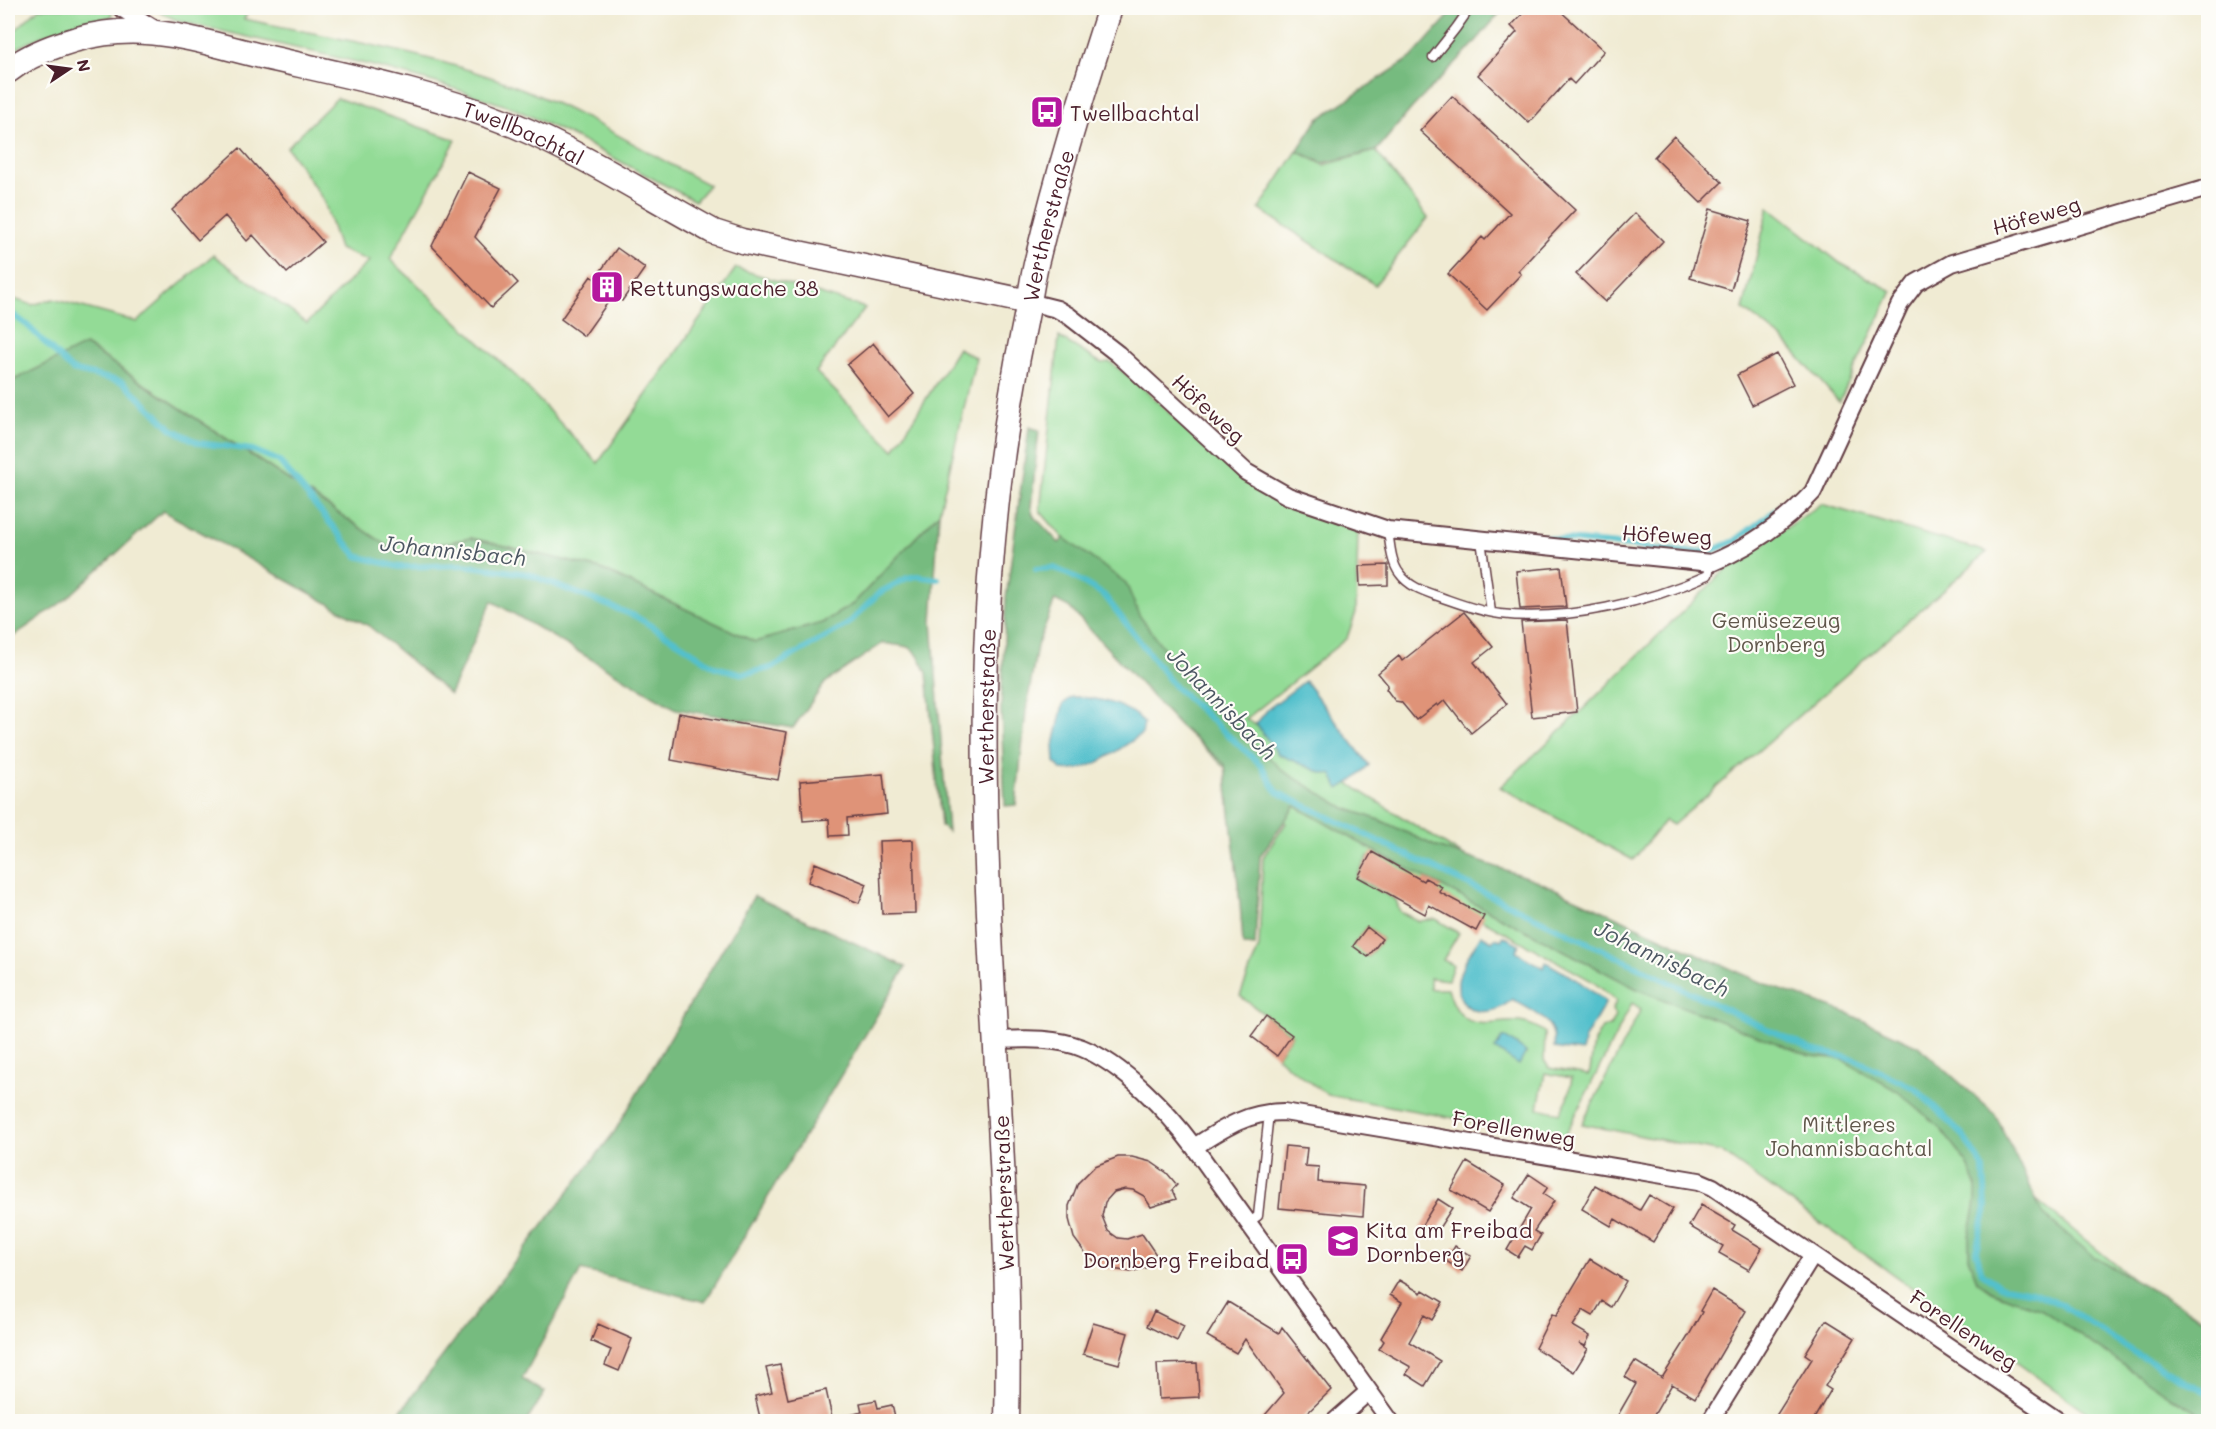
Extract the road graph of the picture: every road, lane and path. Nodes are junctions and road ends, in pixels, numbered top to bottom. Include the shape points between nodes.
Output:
1 (121, 8) edge
2 (1110, 8) edge
3 (1470, 8) edge
4 (161, 33) junction
5 (1432, 57) dead end
6 (8, 71) edge
7 (2208, 188) edge
8 (1029, 302) junction
9 (1388, 530) junction
10 (1481, 540) junction
11 (1711, 563) junction
12 (1491, 612) junction
13 (996, 1040) junction
14 (1269, 1112) junction
15 (1194, 1148) junction
16 (1248, 1223) junction
17 (1813, 1255) junction
18 (1368, 1392) junction
19 (1007, 1422) edge
20 (1334, 1422) edge
21 (1391, 1422) edge
22 (1710, 1422) edge
23 (2060, 1422) edge

1 - 4 street
2 - 8 main road, Wertherstraße via 1058,179
3 - 5 lane
4 - 6 main road, Twellbachtal via 117,32 81,38 46,50
4 - 8 main road, Twellbachtal via 390,86 473,110 559,146 714,232 742,241
7 - 11 street, Höfeweg via 1952,263 1916,283 1900,304 1813,492 1765,534 1736,553
8 - 9 street, Höfeweg via 1057,309 1090,332 1246,472 1288,496
8 - 13 main road, Wertherstraße via 996,493 986,655 987,909
9 - 10 street, Höfeweg
9 - 12 lane via 1399,573 1415,588
10 - 11 street, Höfeweg
10 - 12 lane
11 - 12 lane via 1708,575 1686,585 1596,609 1534,616
13 - 15 street via 1051,1040 1097,1056 1167,1112
13 - 19 main road, Wertherstraße via 1008,1343
14 - 15 street, Forellenweg via 1233,1123
14 - 16 lane via 1258,1216
14 - 17 street, Forellenweg via 1699,1181
15 - 16 street
16 - 18 street
17 - 22 street
17 - 23 street, Forellenweg
18 - 20 street
18 - 21 street

